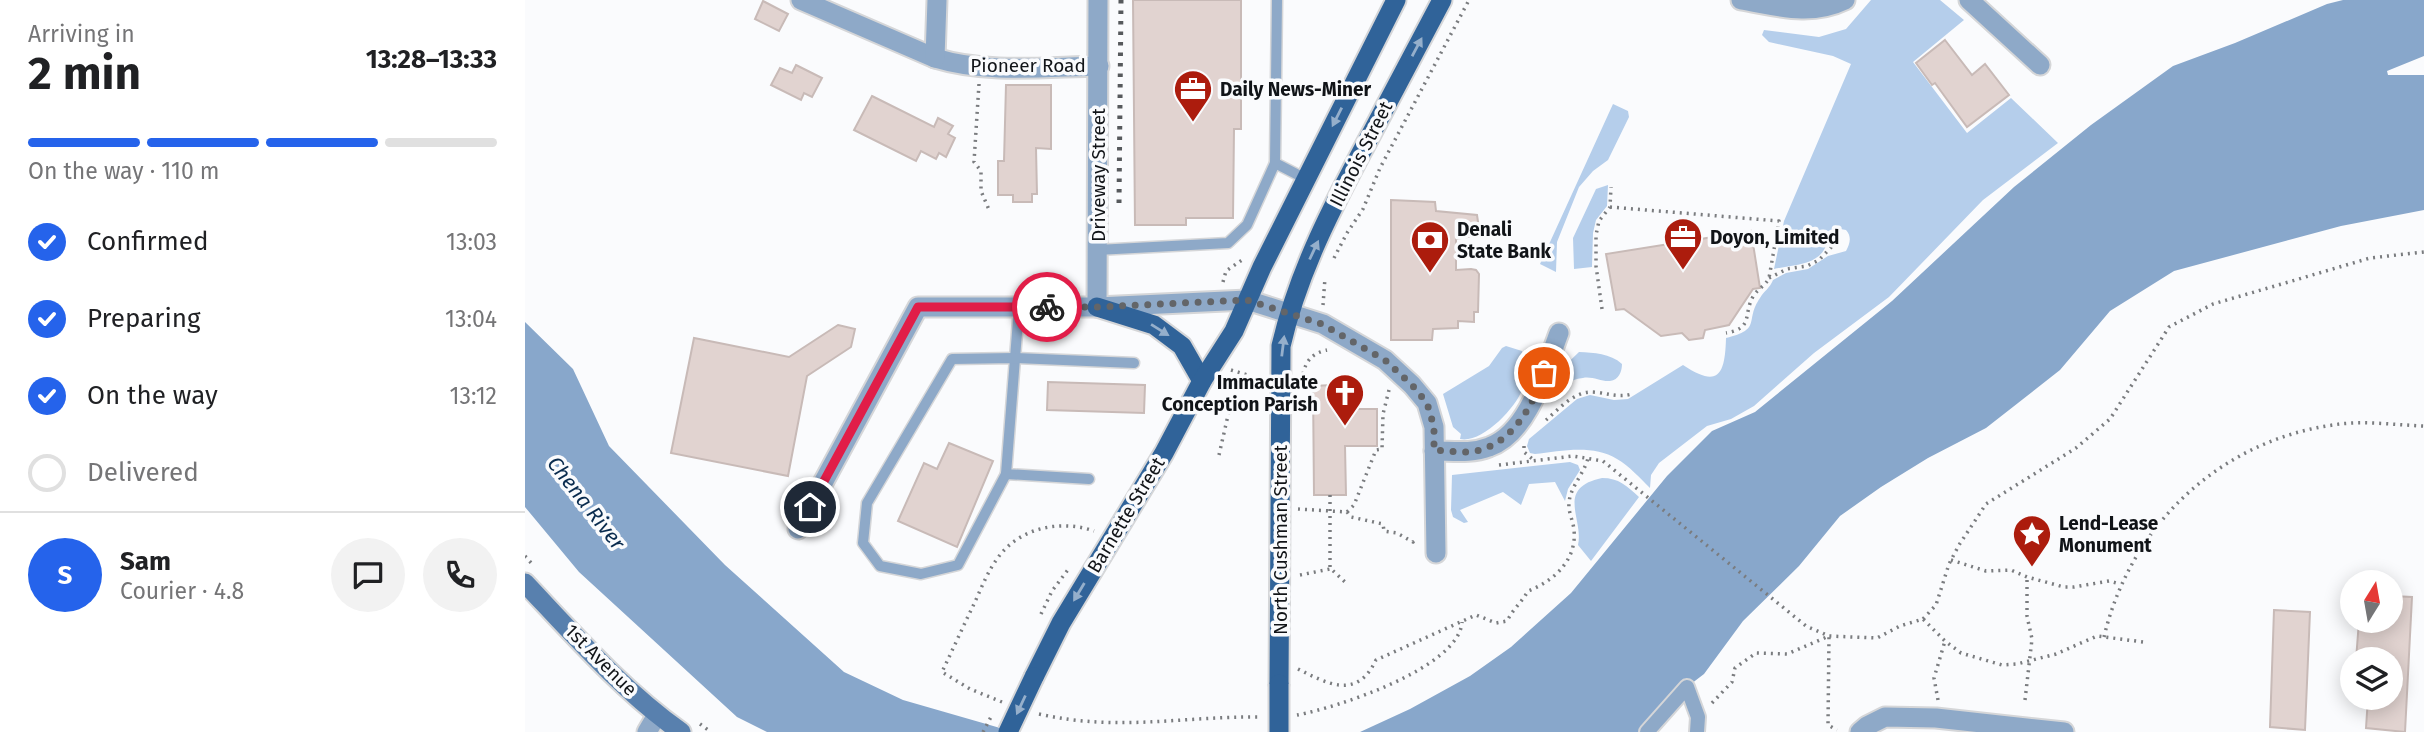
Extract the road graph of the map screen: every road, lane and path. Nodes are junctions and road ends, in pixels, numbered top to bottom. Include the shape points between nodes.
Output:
1 (937, 0) edge
2 (1098, 0) edge
3 (1277, 0) edge
4 (1396, 0) edge
5 (1442, 0) edge
6 (1469, 0) edge
7 (1741, 0) edge
8 (1845, 0) edge
9 (1969, 0) edge
10 (805, 1) edge
11 (935, 58) junction
12 (2040, 65) dead end
13 (1099, 66) junction
14 (980, 68) junction
15 (1275, 163) junction
16 (1306, 179) junction
17 (1611, 187) dead end
18 (1610, 207) junction
19 (989, 212) dead end
20 (1837, 240) dead end
21 (1097, 250) junction
22 (2424, 252) edge
23 (1769, 278) junction
24 (1247, 300) junction
25 (1019, 307) junction
26 (1097, 307) junction
27 (1602, 309) dead end
28 (1289, 313) junction
29 (1322, 324) junction
30 (1559, 333) dead end
31 (1725, 333) dead end
32 (1335, 350) dead end
33 (1014, 358) junction
34 (1134, 363) dead end
35 (1225, 370) dead end
36 (1251, 376) dead end
37 (1302, 383) dead end
38 (1207, 389) junction
39 (1400, 393) dead end
40 (1632, 394) dead end
41 (1251, 404) dead end
42 (1229, 411) junction
43 (1543, 423) dead end
44 (2424, 426) edge
45 (1517, 446) dead end
46 (1434, 450) junction
47 (1219, 455) dead end
48 (1588, 458) junction
49 (1535, 461) junction
50 (1499, 465) dead end
51 (1006, 474) junction
52 (1089, 479) dead end
53 (1330, 495) dead end
54 (1298, 496) dead end
55 (1330, 510) junction
56 (1347, 512) junction
57 (798, 529) dead end
58 (1094, 531) dead end
59 (1418, 535) dead end
60 (1436, 553) dead end
61 (1951, 560) junction
62 (1330, 568) junction
63 (1298, 576) dead end
64 (2027, 577) junction
65 (1345, 582) dead end
66 (525, 583) edge
67 (2120, 584) junction
68 (1923, 619) junction
69 (1462, 622) junction
70 (1829, 636) junction
71 (2104, 637) junction
72 (1945, 641) junction
73 (2143, 642) dead end
74 (2029, 661) junction
75 (1298, 669) dead end
76 (2025, 700) dead end
77 (1006, 704) dead end
78 (1031, 712) dead end
79 (1294, 715) dead end
80 (1936, 718) junction
81 (652, 724) edge
82 (1697, 724) edge
83 (1273, 725) edge
84 (1837, 730) dead end
85 (681, 732) edge
86 (1008, 732) edge
87 (1647, 732) edge
88 (1860, 732) edge
89 (2064, 732) edge

1 - 11 street
2 - 13 street, Driveway Street
3 - 15 lane
4 -> 16 main road, Illinois Street
28 -> 5 main road, Illinois Street via 1340,192
6 - 29 path via 1328,269
7 - 8 street via 1802,10 1829,8
9 - 12 street
10 - 11 street, Pioneer Road
11 - 14 street, Pioneer Road
13 - 14 street, Pioneer Road
13 - 21 street, Driveway Street
14 - 19 path via 974,162 981,171 981,191
15 - 16 lane
15 - 21 lane via 1247,225 1228,243
16 - 24 main road, Illinois Street
17 - 18 path
18 - 23 path via 1779,220
18 - 27 path via 1599,221 1596,235
20 - 23 path via 1819,260
21 - 26 street, Driveway Street
22 - 61 path via 2370,258 2213,304 2169,327 2110,419 2076,448 1986,504
23 - 31 path via 1755,294 1744,325
24 - 26 street
24 - 28 street
24 - 38 main road, Barnette Street
25 - 26 street
25 - 33 lane
25 - 57 street via 918,307
26 -> 38 main road via 1154,325 1182,346
28 - 29 street
83 -> 28 main road, North Cushman Street, bridge via 1279,684 1281,346
29 - 46 street via 1385,360 1412,385 1427,403
30 - 46 street via 1537,393 1515,429 1491,447 1470,452
32 - 37 path via 1310,358
33 - 34 lane
33 - 51 lane
33 - 51 lane via 952,359 867,503 863,542 880,566 921,574 958,565
35 - 36 path
38 - 42 path via 1216,403
38 -> 86 main road, Barnette Street, bridge via 1061,623
39 - 56 path via 1390,386 1382,449 1376,450
40 - 43 path via 1583,393
41 - 42 path
42 - 47 path
44 - 67 path via 2335,424 2295,433 2245,453 2199,482 2163,517
45 - 49 path via 1526,437 1524,452
46 - 60 street
48 - 49 path
48 - 69 path via 1569,501 1574,529 1569,560 1544,584 1528,590 1507,621 1496,623 1476,615
48 - 70 path via 1616,470 1806,626
49 - 50 path
51 - 52 lane
53 - 55 path
54 - 55 path via 1298,509
55 - 56 path
55 - 62 path
56 - 59 path via 1383,524 1384,531 1413,542
58 - 77 path via 1069,525 1031,532 1000,554 987,575 942,672
61 - 64 path
61 - 68 path via 1935,606
62 - 63 path
62 - 65 path
64 - 67 path via 2064,587 2109,580
64 - 74 path via 2032,639
66 - 81 main road, 1st Avenue via 607,668
67 - 71 path
68 - 70 path via 1877,638
68 - 72 path
69 - 75 path via 1376,660 1369,674 1347,686
69 - 79 path via 1459,635 1410,676 1320,711
70 - 82 path via 1787,654 1756,653 1735,668 1733,682
70 - 84 path via 1828,724
71 - 73 path
71 - 74 path
72 - 74 path via 1981,660 2003,665
72 - 80 path via 1934,678 1939,696
74 - 76 path
78 - 83 path via 1086,724 1223,717
80 - 88 street via 1885,717
80 - 89 street
81 - 85 main road, 1st Avenue
82 - 87 street via 1688,687

